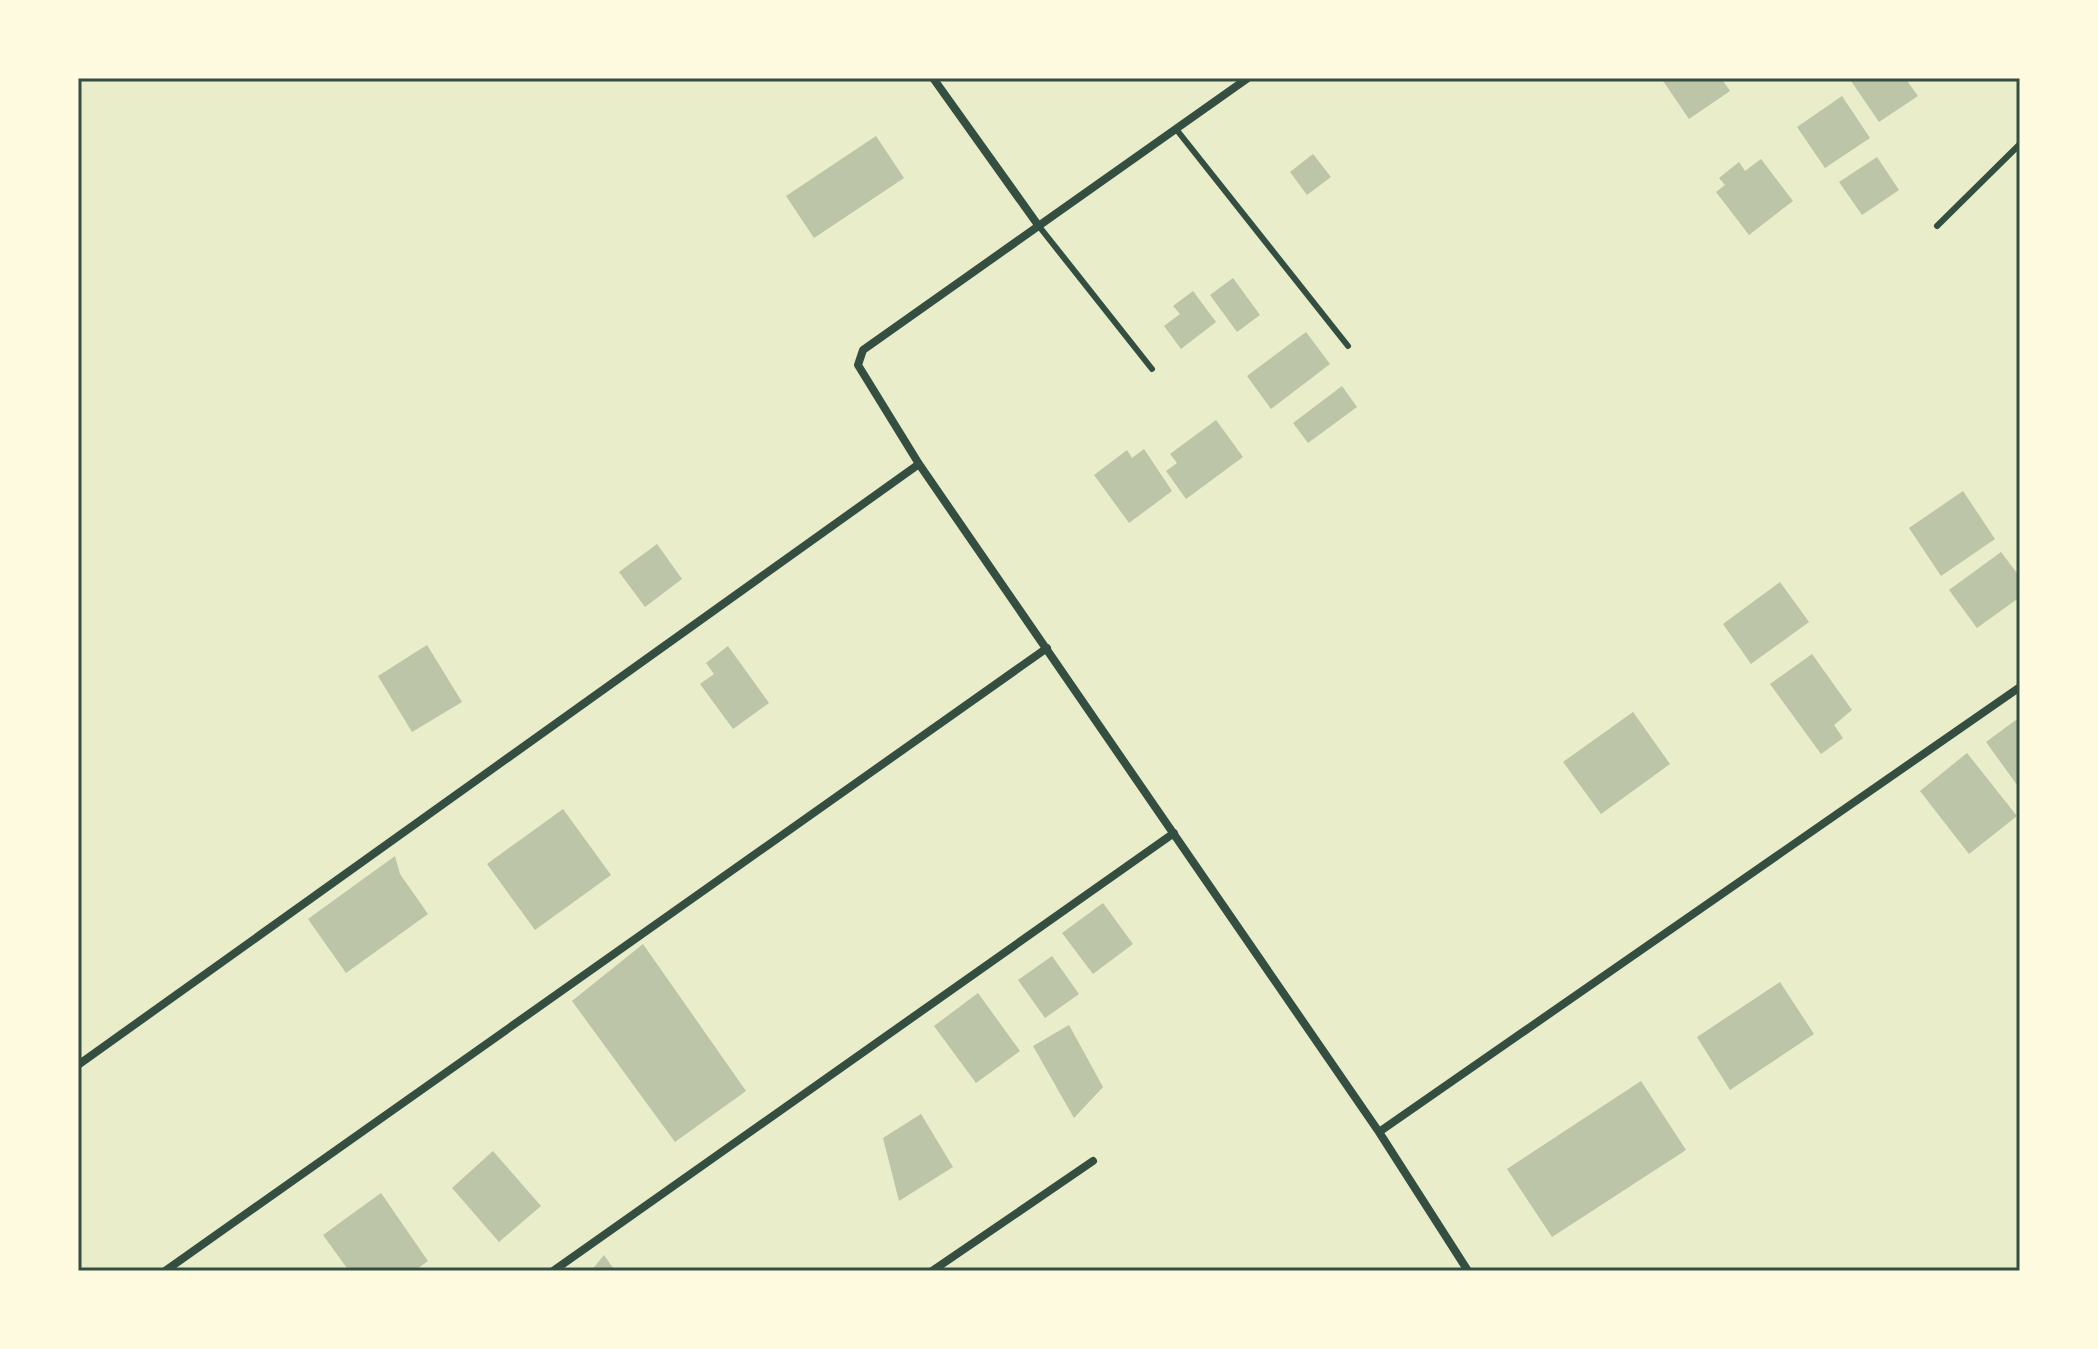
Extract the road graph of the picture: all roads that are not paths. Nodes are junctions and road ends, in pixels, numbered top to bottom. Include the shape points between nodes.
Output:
1 (933, 78) edge
2 (1248, 78) edge
3 (1176, 129) junction
4 (2020, 144) edge
5 (1038, 225) junction
6 (1937, 226) dead end
7 (1348, 346) dead end
8 (1152, 369) dead end
9 (919, 464) junction
10 (1047, 648) junction
11 (2020, 687) edge
12 (1174, 833) junction
13 (78, 1065) edge
14 (1379, 1132) junction
15 (1093, 1161) dead end
16 (165, 1271) edge
17 (553, 1271) edge
18 (932, 1271) edge
19 (1468, 1271) edge

1 - 5 street
2 - 3 street
3 - 5 street
3 - 7 lane
4 - 6 lane
5 - 8 lane
5 - 9 street via 860,354 860,370
9 - 10 street
9 - 13 street
10 - 12 street
10 - 16 street
11 - 14 street
12 - 14 street
12 - 17 street
14 - 19 street
15 - 18 street

